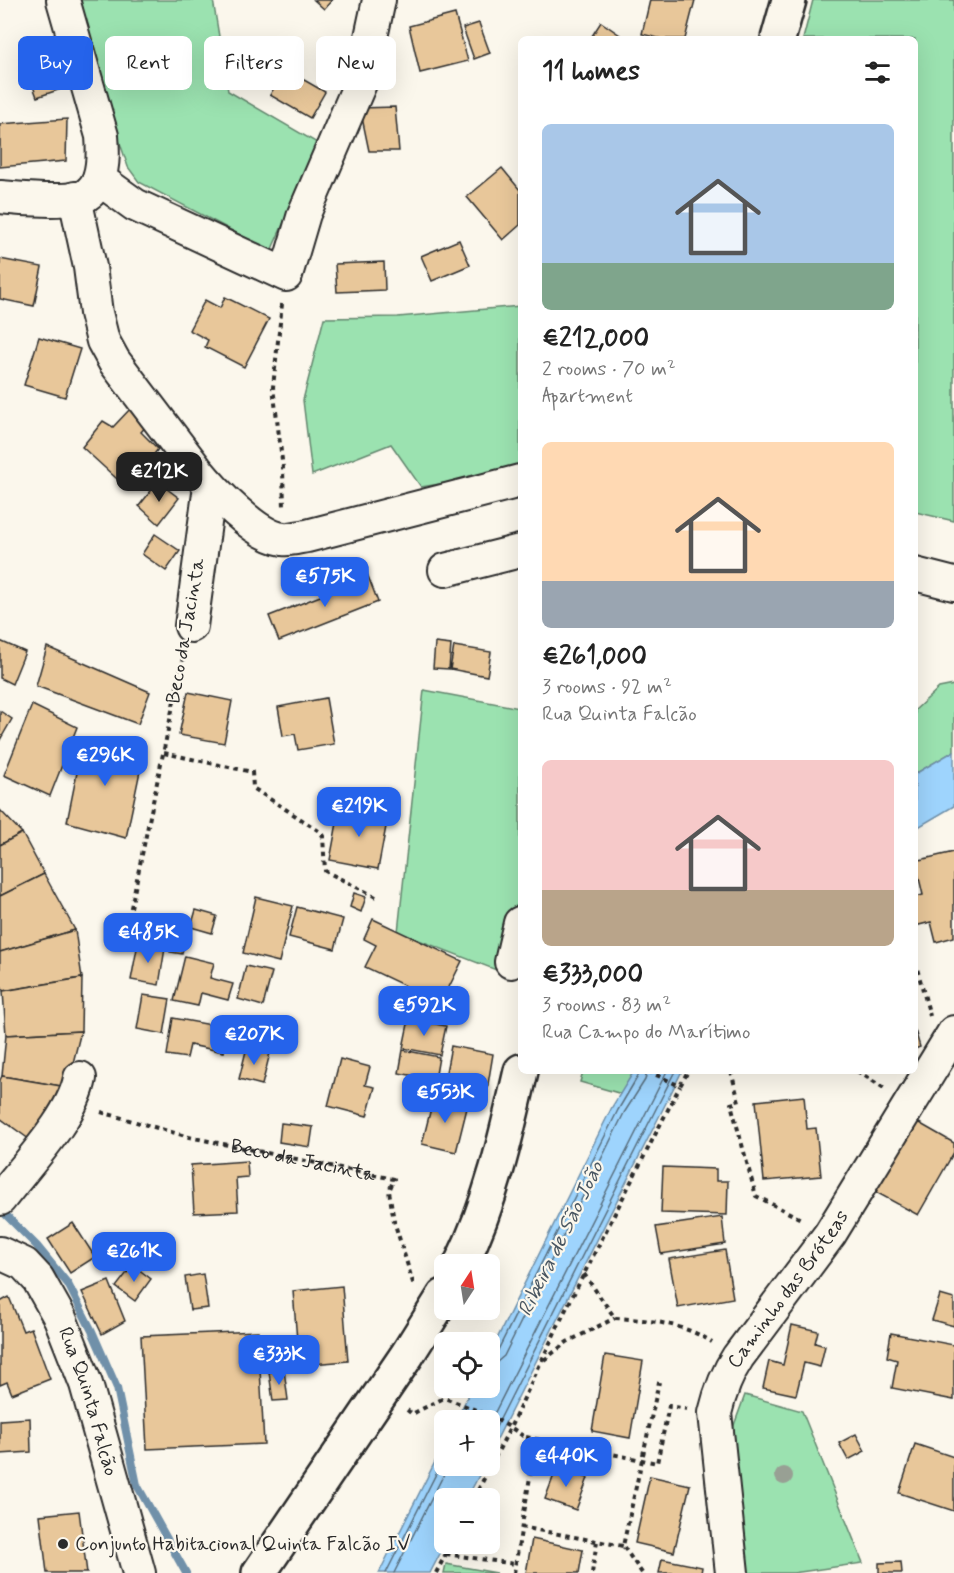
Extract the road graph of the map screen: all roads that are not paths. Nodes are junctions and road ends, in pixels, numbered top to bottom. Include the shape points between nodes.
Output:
1 (63, 0) edge
2 (379, 0) edge
3 (789, 0) edge
4 (779, 36) edge
5 (87, 189) junction
6 (0, 197) edge
7 (518, 482) edge
8 (210, 486) junction
9 (518, 552) edge
10 (445, 570) dead end
11 (918, 575) edge
12 (954, 584) edge
13 (191, 626) road end
14 (518, 932) edge
15 (511, 962) dead end
16 (947, 1043) edge
17 (520, 1074) edge
18 (76, 1091) road end
19 (0, 1199) edge
20 (0, 1253) edge
21 (466, 1254) edge
22 (434, 1310) edge
23 (139, 1573) edge
24 (259, 1573) edge
25 (732, 1573) edge

1 - 5 street via 102,136 103,159
2 - 5 street via 362,79 304,214 286,275 135,205
3 - 4 main road
5 - 6 street
5 - 8 street via 90,267 103,341 114,361
7 - 8 street via 285,539 274,537 250,522
8 - 13 street, Beco da Jacinta
9 - 10 street
11 - 12 street
14 - 15 street
16 - 25 street, Caminho das Bróteas via 830,1234 738,1357 720,1391 715,1413
17 - 21 main road via 494,1182
18 - 19 street
20 - 23 street, Rua Quinta Falcão via 24,1264 38,1279 60,1318 86,1383
22 - 24 main road

